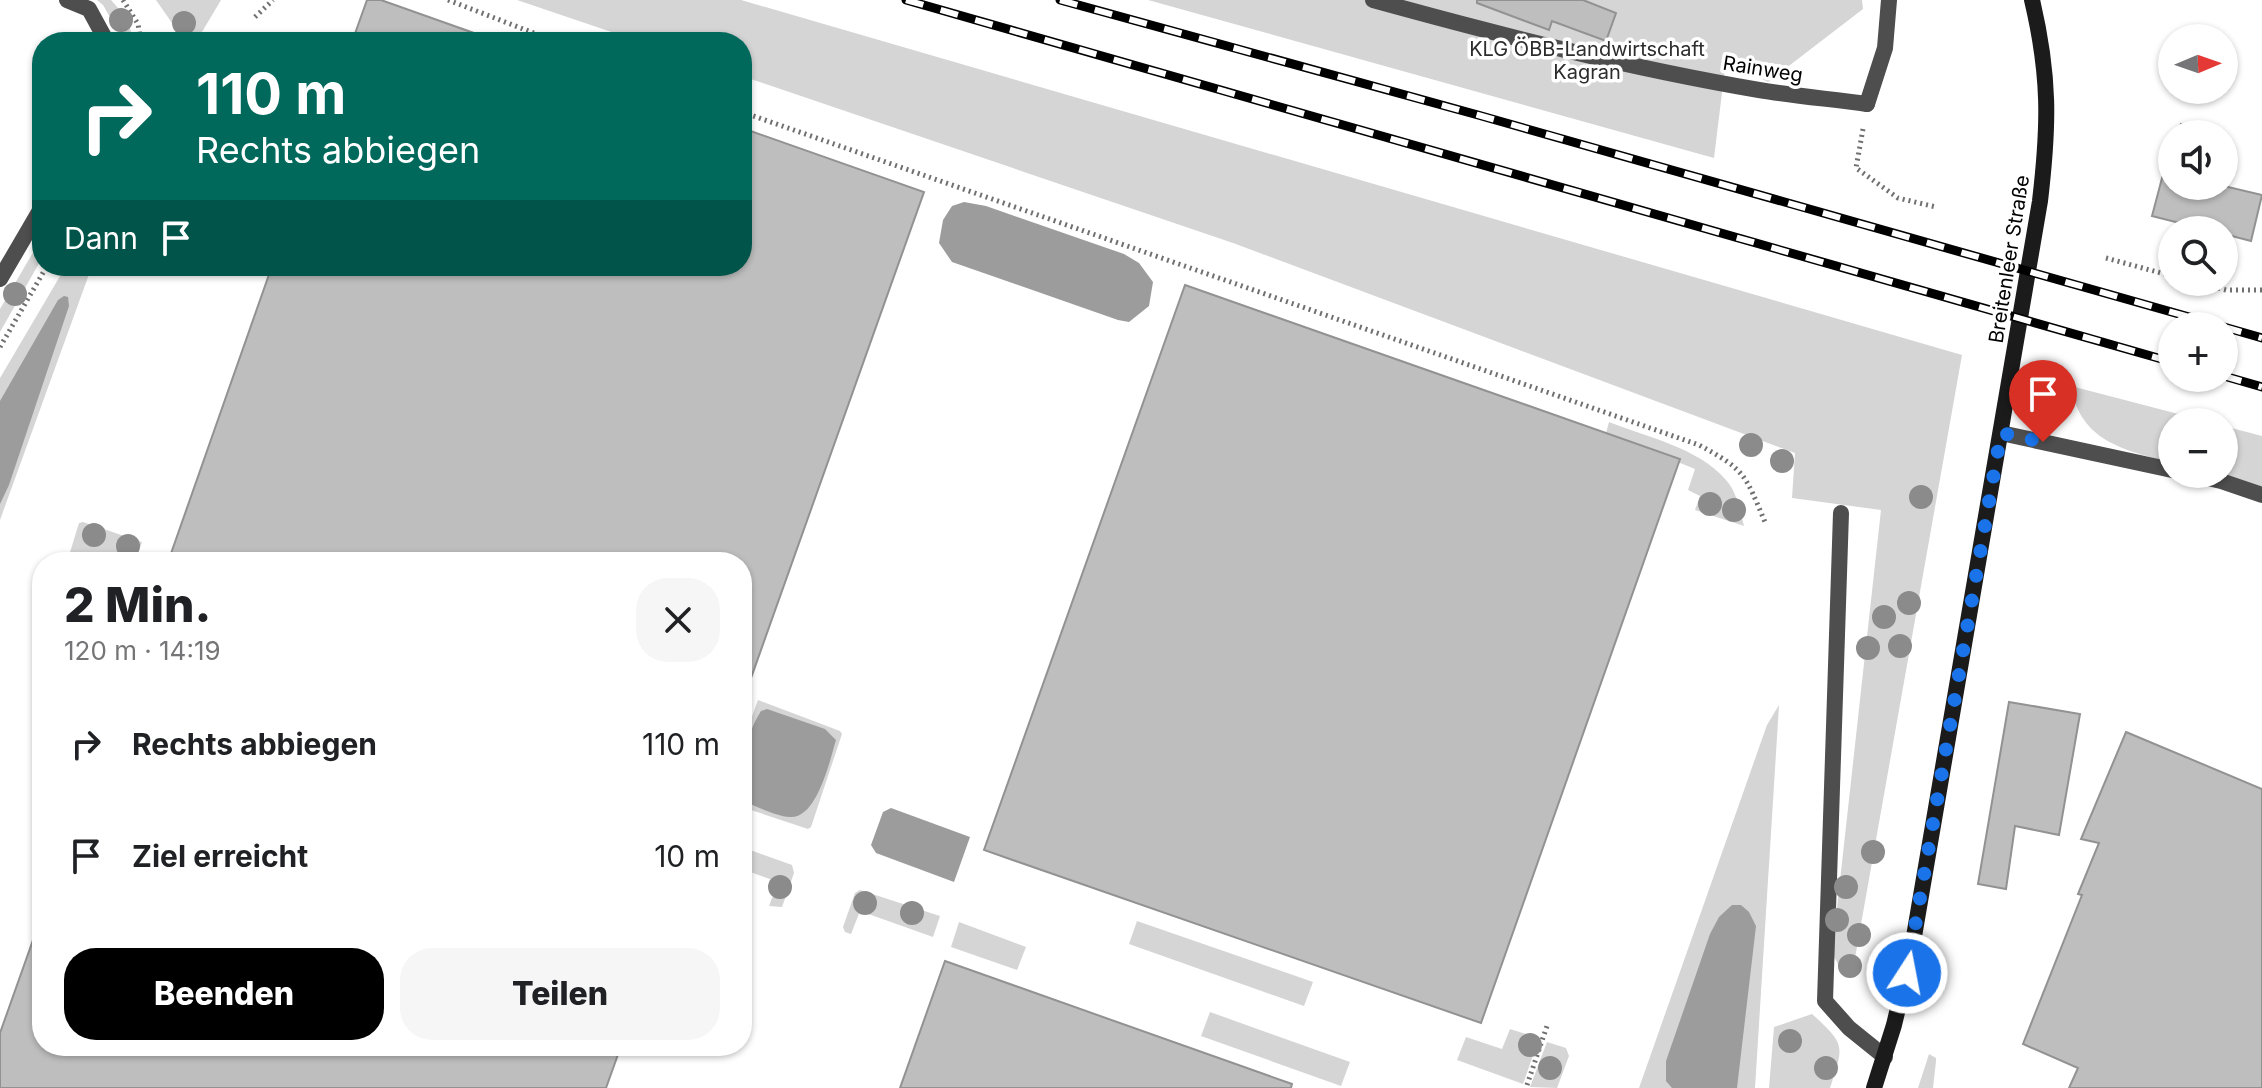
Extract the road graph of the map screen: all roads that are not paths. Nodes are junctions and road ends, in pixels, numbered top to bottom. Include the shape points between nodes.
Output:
1 (67, 0) edge
2 (1373, 0) edge
3 (1889, 0) edge
4 (2032, 0) edge
5 (102, 32) edge
6 (32, 224) edge
7 (0, 279) edge
8 (2001, 433) junction
9 (2158, 467) edge
10 (2238, 487) edge
11 (2262, 495) edge
12 (1841, 513) dead end
13 (1885, 1057) junction
14 (1874, 1088) edge

1 - 5 street via 89,9
2 - 3 street, Rainweg via 1631,64 1759,90 1867,104 1885,48
4 - 8 main road, Breitenleer Straße via 2048,95 2046,143
6 - 7 street
8 - 9 street
8 - 13 main road, Breitenleer Straße via 1911,954
10 - 11 street
12 - 13 street via 1825,1001
13 - 14 main road, Breitenleer Straße

